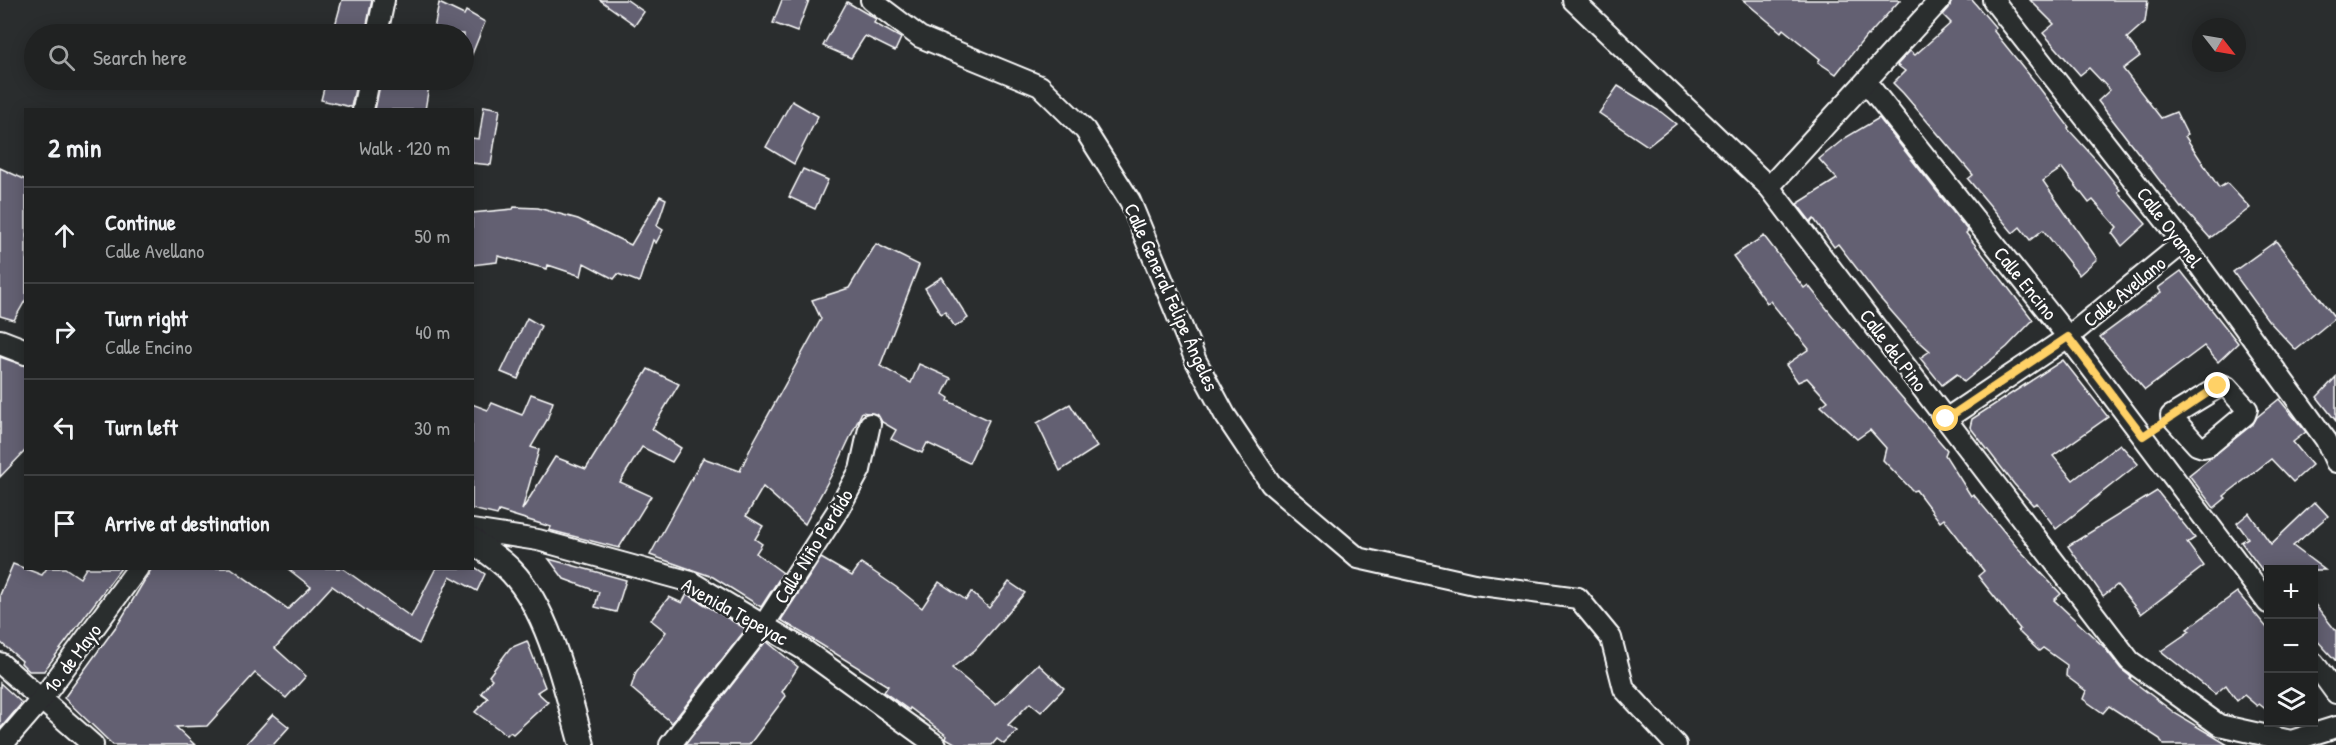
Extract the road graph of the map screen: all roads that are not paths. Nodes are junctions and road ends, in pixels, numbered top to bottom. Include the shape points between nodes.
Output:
1 (384, 0) edge
2 (871, 0) edge
3 (1574, 0) edge
4 (1940, 0) edge
5 (1993, 0) edge
6 (379, 24) edge
7 (1866, 82) junction
8 (367, 90) edge
9 (363, 108) edge
10 (1769, 187) junction
11 (2183, 243) junction
12 (2068, 337) junction
13 (0, 342) edge
14 (24, 351) edge
15 (2171, 416) dead end
16 (1946, 419) junction
17 (870, 424) dead end
18 (2143, 436) junction
19 (2336, 462) edge
20 (474, 530) edge
21 (474, 542) edge
22 (137, 570) edge
23 (2264, 598) edge
24 (763, 626) junction
25 (0, 663) edge
26 (2318, 670) edge
27 (2336, 693) edge
28 (41, 700) junction
29 (2336, 727) edge
30 (2, 745) edge
31 (93, 745) edge
32 (582, 745) edge
33 (670, 745) edge
34 (936, 745) edge
35 (1676, 745) edge

1 - 6 street
2 - 35 street, Calle General Felipe Ángeles via 920,37 1040,86 1085,130 1130,201 1196,361 1271,484 1358,558 1474,584 1578,598 1611,638 1624,689
3 - 10 street, Calle del Pino
4 - 7 street
5 - 11 street, Calle Oyamel
7 - 10 street
7 - 12 street, Calle Encino
8 - 9 street
10 - 16 street, Calle del Pino
11 - 12 street, Calle Avellano
11 - 19 street, Calle Oyamel via 2326,440
12 - 16 street, Calle Avellano
12 - 18 street, Calle Encino
13 - 14 main road
15 - 18 street
16 - 29 street, Calle del Pino via 2130,661 2220,725 2291,741
17 - 24 street, Calle Niño Perdido via 860,470
18 - 23 street, Calle Encino
20 - 24 street, Avenida Tepeyac via 538,540 691,582
21 - 32 main road via 512,572 533,602 559,659
22 - 28 street, 1o. de Mayo
24 - 33 street, Calle Niño Perdido
24 - 34 street, Avenida Tepeyac via 803,649
25 - 28 street
26 - 27 street
28 - 30 street, 1o. de Mayo
28 - 31 street

